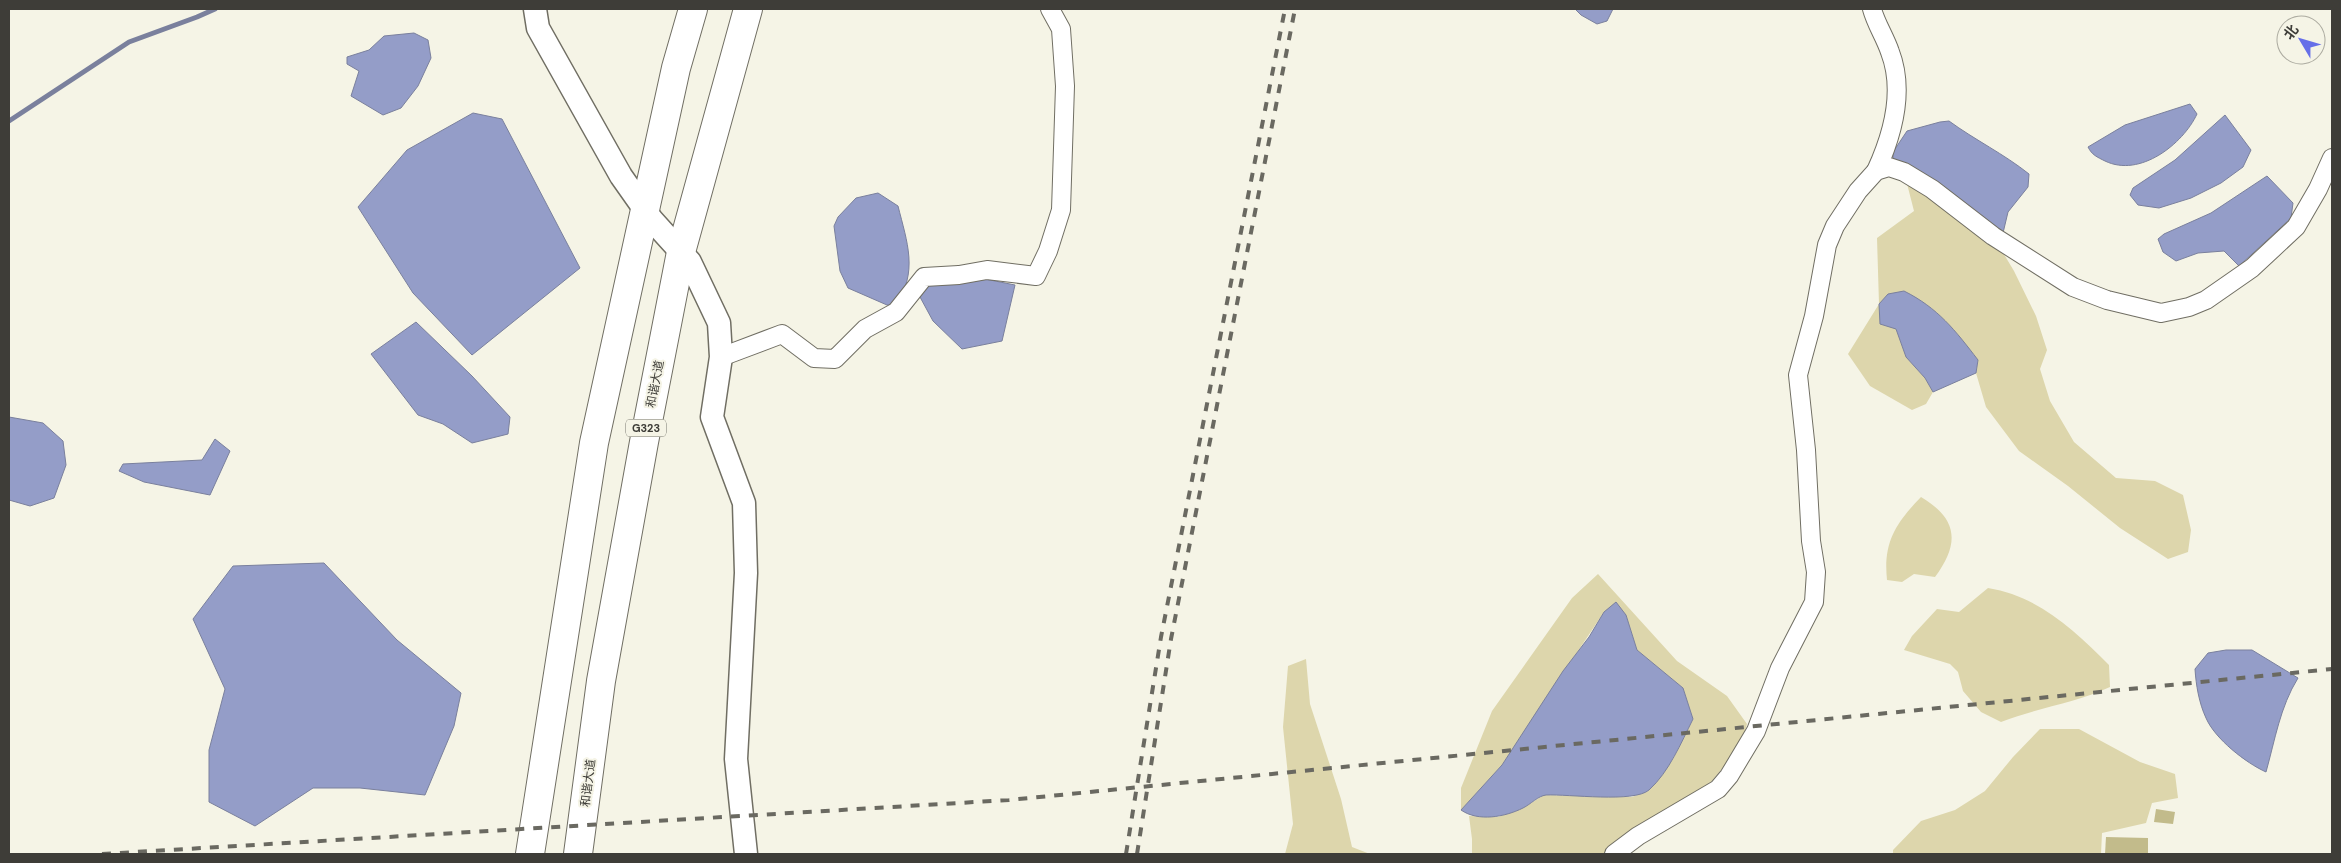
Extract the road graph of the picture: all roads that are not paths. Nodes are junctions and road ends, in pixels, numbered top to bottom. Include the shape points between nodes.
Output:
1 (535, 9) edge
2 (693, 9) edge
3 (748, 9) edge
4 (1050, 9) edge
5 (1872, 9) edge
6 (2332, 158) edge
7 (1876, 171) junction
8 (681, 252) junction
9 (721, 357) junction
10 (530, 854) edge
11 (578, 854) edge
12 (746, 854) edge
13 (1614, 854) edge

1 - 8 street via 538,28 621,176 652,220
2 - 10 highway via 676,68 594,443
3 - 8 highway, 和谐大道 / G323
4 - 9 street via 1061,29 1065,86 1061,210 1036,276 987,270 924,277 896,312 865,329 834,359 814,358 782,334
5 - 7 street via 1890,53 1898,92 1889,138
6 - 7 street via 2296,227 2252,268 2206,300 2161,313 2107,300 2073,287 1993,236 1932,189 1904,172 1889,167
7 - 13 street via 1835,226 1827,245 1814,316 1798,375 1816,572 1814,602 1780,668 1756,730 1729,776 1718,789 1638,836
8 - 9 street via 690,262 719,323
8 - 11 highway, 和谐大道 / G323 via 601,681
9 - 12 street via 712,417 744,503 746,573 736,759

